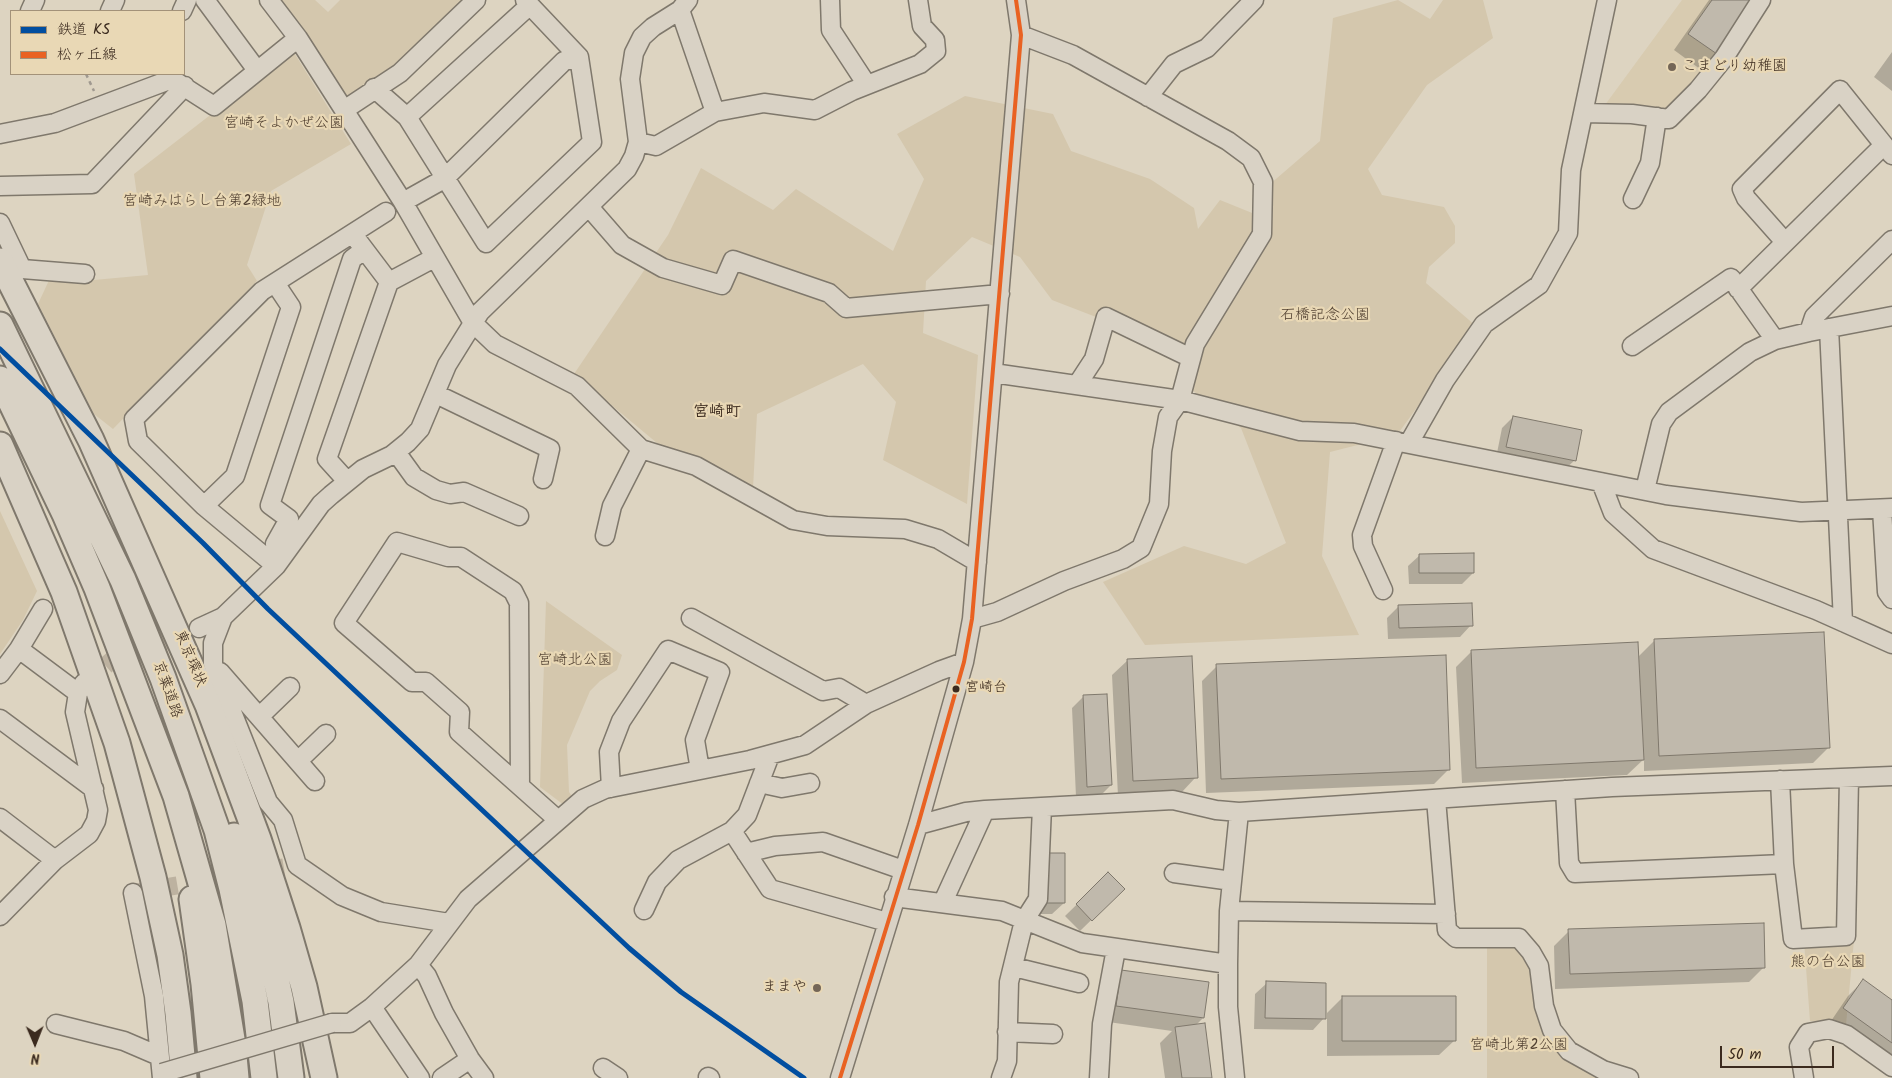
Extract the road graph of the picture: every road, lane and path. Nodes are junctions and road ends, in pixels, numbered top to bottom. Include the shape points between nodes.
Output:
1 (205, 0) edge
2 (269, 0) edge
3 (476, 0) edge
4 (830, 0) edge
5 (918, 0) edge
6 (1016, 0) edge
7 (1254, 0) edge
8 (1607, 0) edge
9 (1762, 0) edge
10 (527, 2) edge
11 (684, 5) edge
12 (1021, 35) junction
13 (298, 38) junction
14 (579, 57) junction
15 (256, 69) junction
16 (176, 80) edge
17 (867, 85) junction
18 (374, 88) junction
19 (1148, 97) junction
20 (344, 110) junction
21 (715, 112) junction
22 (1583, 113) junction
23 (407, 117) junction
24 (1657, 117) junction
25 (0, 134) edge
26 (638, 142) junction
27 (1888, 150) edge
28 (444, 179) junction
29 (0, 186) edge
30 (1634, 199) dead end
31 (403, 202) junction
32 (589, 207) junction
33 (386, 212) dead end
34 (0, 223) edge
35 (352, 232) junction
36 (1892, 240) edge
37 (1785, 242) junction
38 (364, 250) junction
39 (434, 258) junction
40 (0, 261) edge
41 (85, 274) dead end
42 (275, 282) junction
43 (389, 282) junction
44 (1738, 289) junction
45 (1000, 294) junction
46 (1892, 316) edge
47 (473, 323) junction
48 (0, 325) edge
49 (1829, 328) junction
50 (1809, 332) junction
51 (1774, 340) junction
52 (1632, 346) dead end
53 (1191, 358) junction
54 (993, 373) junction
55 (0, 379) edge
56 (1077, 385) junction
57 (436, 394) junction
58 (1180, 400) junction
59 (1403, 442) junction
60 (0, 445) edge
61 (641, 449) junction
62 (396, 452) junction
63 (542, 479) dead end
64 (346, 480) junction
65 (1601, 482) junction
66 (1645, 490) junction
67 (204, 506) junction
68 (1887, 509) edge
69 (1839, 511) junction
70 (519, 516) dead end
71 (605, 536) dead end
72 (275, 544) dead end
73 (1888, 547) edge
74 (977, 562) junction
75 (276, 566) junction
76 (123, 580) junction
77 (1384, 590) dead end
78 (1892, 599) edge
79 (43, 609) dead end
80 (223, 618) junction
81 (691, 618) dead end
82 (972, 619) junction
83 (1843, 622) junction
84 (199, 628) tunnel mouth
85 (1892, 644) edge
86 (19, 649) junction
87 (964, 662) junction
88 (213, 664) junction
89 (0, 674) edge
90 (290, 687) dead end
91 (866, 704) junction
92 (260, 716) junction
93 (0, 719) edge
94 (326, 734) dead end
95 (770, 755) junction
96 (298, 761) junction
97 (700, 770) junction
98 (1892, 776) edge
99 (1849, 778) junction
100 (1780, 780) junction
101 (315, 781) dead end
102 (759, 783) junction
103 (810, 783) dead end
104 (520, 786) junction
105 (611, 788) junction
106 (94, 789) junction
107 (1566, 790) junction
108 (1436, 799) junction
109 (1042, 807) junction
110 (985, 810) junction
111 (1240, 812) junction
112 (0, 818) edge
113 (558, 820) junction
114 (918, 825) junction
115 (732, 831) junction
116 (190, 842) junction
117 (746, 853) junction
118 (56, 860) junction
119 (1784, 864) junction
120 (903, 870) junction
121 (1174, 873) dead end
122 (1232, 881) junction
123 (133, 893) dead end
124 (894, 897) junction
125 (943, 902) junction
126 (644, 910) dead end
127 (1229, 911) junction
128 (1446, 914) junction
129 (0, 916) edge
130 (887, 922) junction
131 (1024, 922) junction
132 (448, 923) junction
133 (1116, 949) junction
134 (418, 964) junction
135 (1228, 964) junction
136 (1014, 967) junction
137 (1079, 983) dead end
138 (372, 1007) junction
139 (56, 1024) dead end
140 (1007, 1032) junction
141 (1053, 1034) dead end
142 (470, 1059) junction
143 (1892, 1067) edge
144 (603, 1068) dead end
145 (167, 1071) edge
146 (841, 1075) edge
147 (213, 1078) edge
148 (236, 1078) edge
149 (264, 1078) edge
150 (291, 1078) edge
151 (324, 1078) edge
152 (420, 1078) edge
153 (442, 1078) edge
154 (484, 1078) edge
155 (618, 1078) edge
156 (1001, 1078) edge
157 (1100, 1078) edge
158 (1235, 1078) edge
159 (1629, 1078) edge
160 (1804, 1078) edge

1 - 15 street
2 - 13 street
3 - 18 street via 400,73
4 - 17 street via 831,30
5 - 17 street via 922,26 935,40 936,51 920,64
6 - 12 street
7 - 19 street via 1207,48 1174,64
8 - 22 street
9 - 24 street via 1724,58 1698,90 1669,119
10 - 14 street
10 - 23 street
11 - 21 street
11 - 26 street via 642,37 634,53 630,80
12 - 19 street via 1073,55
12 - 45 street
13 - 15 street
13 - 20 street
14 - 28 street via 564,62
14 - 28 street via 592,142 486,243
15 - 16 street via 214,106
16 - 25 street via 55,123
16 - 29 street via 92,184
17 - 21 street via 815,110 764,103
18 - 20 street
18 - 23 street
19 - 53 street via 1244,152 1251,158 1263,182 1262,234 1195,344
20 - 31 street
21 - 26 street via 656,146
22 - 24 street
22 - 59 street via 1571,170 1568,233 1539,285 1484,324
23 - 28 street
24 - 30 street via 1650,163
26 - 32 street via 627,169
27 - 37 street
27 - 37 street via 1840,90 1742,189 1746,198
28 - 31 street
31 - 39 street
32 - 45 street via 622,245 663,268 722,284 733,260 830,293 846,308
32 - 47 street via 488,303
33 - 35 street
34 - 41 street via 22,269
35 - 38 street
35 - 42 street
36 - 50 street via 1814,317
37 - 44 street
38 - 43 street
38 - 72 street via 352,259 270,505 289,519
39 - 43 street
39 - 47 street
40 - 151 highway, 東京環状 via 91,440 208,705 287,928
42 - 67 street via 291,307 235,476
42 - 67 street via 262,291 134,419 138,441
43 - 64 street via 327,459
44 - 51 street
44 - 52 street via 1731,278
45 - 54 street
46 - 49 street
47 - 57 street via 447,365
47 - 61 street via 495,344 576,386
48 - 76 highway, 京葉道路
49 - 50 street
49 - 69 street
50 - 51 street
51 - 66 street via 1750,352 1669,412 1662,424
53 - 56 street via 1106,317 1094,359
53 - 58 street
54 - 56 street
54 - 74 street
55 - 116 highway, 京葉道路 via 66,514 97,588 153,731
56 - 58 street
57 - 62 street via 420,428
57 - 63 street via 550,449
58 - 59 street via 1300,431 1354,433
58 - 82 street via 1168,418 1162,451 1159,504 1141,548 1123,560 1064,581 997,612
59 - 65 street
59 - 77 street via 1362,535 1363,546
60 - 145 highway via 64,592 117,744 153,877 170,955 178,1014
61 - 71 street via 612,506
61 - 74 street via 696,466 793,520 827,526 905,528 938,539
62 - 64 street
62 - 70 street via 414,477 436,490 450,494 464,492
64 - 75 street via 321,504
65 - 66 street
65 - 83 street via 1614,513 1652,549
66 - 69 street via 1801,512
67 - 75 street
68 - 69 street
68 - 73 street
69 - 83 street
73 - 78 street via 1887,592
74 - 82 street
75 - 80 street
76 - 149 highway, 京葉道路 via 163,678 217,830 255,1001
76 - 150 highway via 140,602 224,803 269,948 281,1002
79 - 86 street
80 - 84 street
80 - 88 street via 213,643
81 - 91 street via 823,691 839,688
82 - 87 street
83 - 85 street
86 - 89 street
86 - 106 street via 81,688 75,712
87 - 91 street
87 - 114 street
88 - 92 street
88 - 132 street via 268,802 283,820 297,865 342,896 381,912
90 - 92 street
91 - 95 street via 806,745
92 - 96 street
93 - 106 street
94 - 96 street
95 - 97 street
95 - 102 street
96 - 101 street
97 - 105 street
97 - 105 street via 695,740 720,672 668,650 621,721 609,752
98 - 99 street
99 - 100 street
99 - 119 street via 1846,936 1793,939
100 - 107 street
100 - 119 street
102 - 103 street via 782,788
102 - 115 street via 748,815
104 - 104 street via 458,732 460,712 426,682 412,682 344,623 397,542 448,557 462,557 513,591 519,602
104 - 113 street
105 - 113 street via 583,799
106 - 118 street via 98,810 96,821 89,834
107 - 108 street
107 - 119 street via 1569,863 1575,873
108 - 111 street
108 - 128 street
109 - 110 street
109 - 111 street via 1173,800
109 - 131 street via 1038,899
110 - 114 street
110 - 125 street
111 - 122 street
112 - 118 street
113 - 132 street via 468,899
114 - 120 street
115 - 117 street
115 - 126 street via 678,860 657,882
116 - 147 highway via 187,869 204,984
116 - 148 highway, 京葉道路 via 213,925
117 - 120 street via 775,846 823,842
117 - 130 street via 770,889
118 - 129 street
120 - 124 street
121 - 122 street
122 - 127 street
123 - 145 street
124 - 125 street
124 - 130 street
125 - 131 street via 1002,910
127 - 128 street
127 - 135 street
128 - 159 street via 1447,930 1456,938 1519,938 1539,966 1544,1006 1552,1030 1569,1051 1603,1070
130 - 146 street
131 - 133 street via 1082,943
131 - 136 street
132 - 134 street
133 - 135 street
133 - 157 street via 1102,1024
134 - 138 street
134 - 142 street
135 - 158 street via 1228,1007
136 - 137 street
136 - 140 street via 1009,982
138 - 145 street, bridge via 350,1023 332,1023
138 - 152 street
139 - 145 street via 124,1041
140 - 141 street
140 - 156 street via 1007,1062
142 - 153 street
142 - 154 street
143 - 160 street via 1847,1035 1829,1029 1808,1033 1799,1047
144 - 155 street

